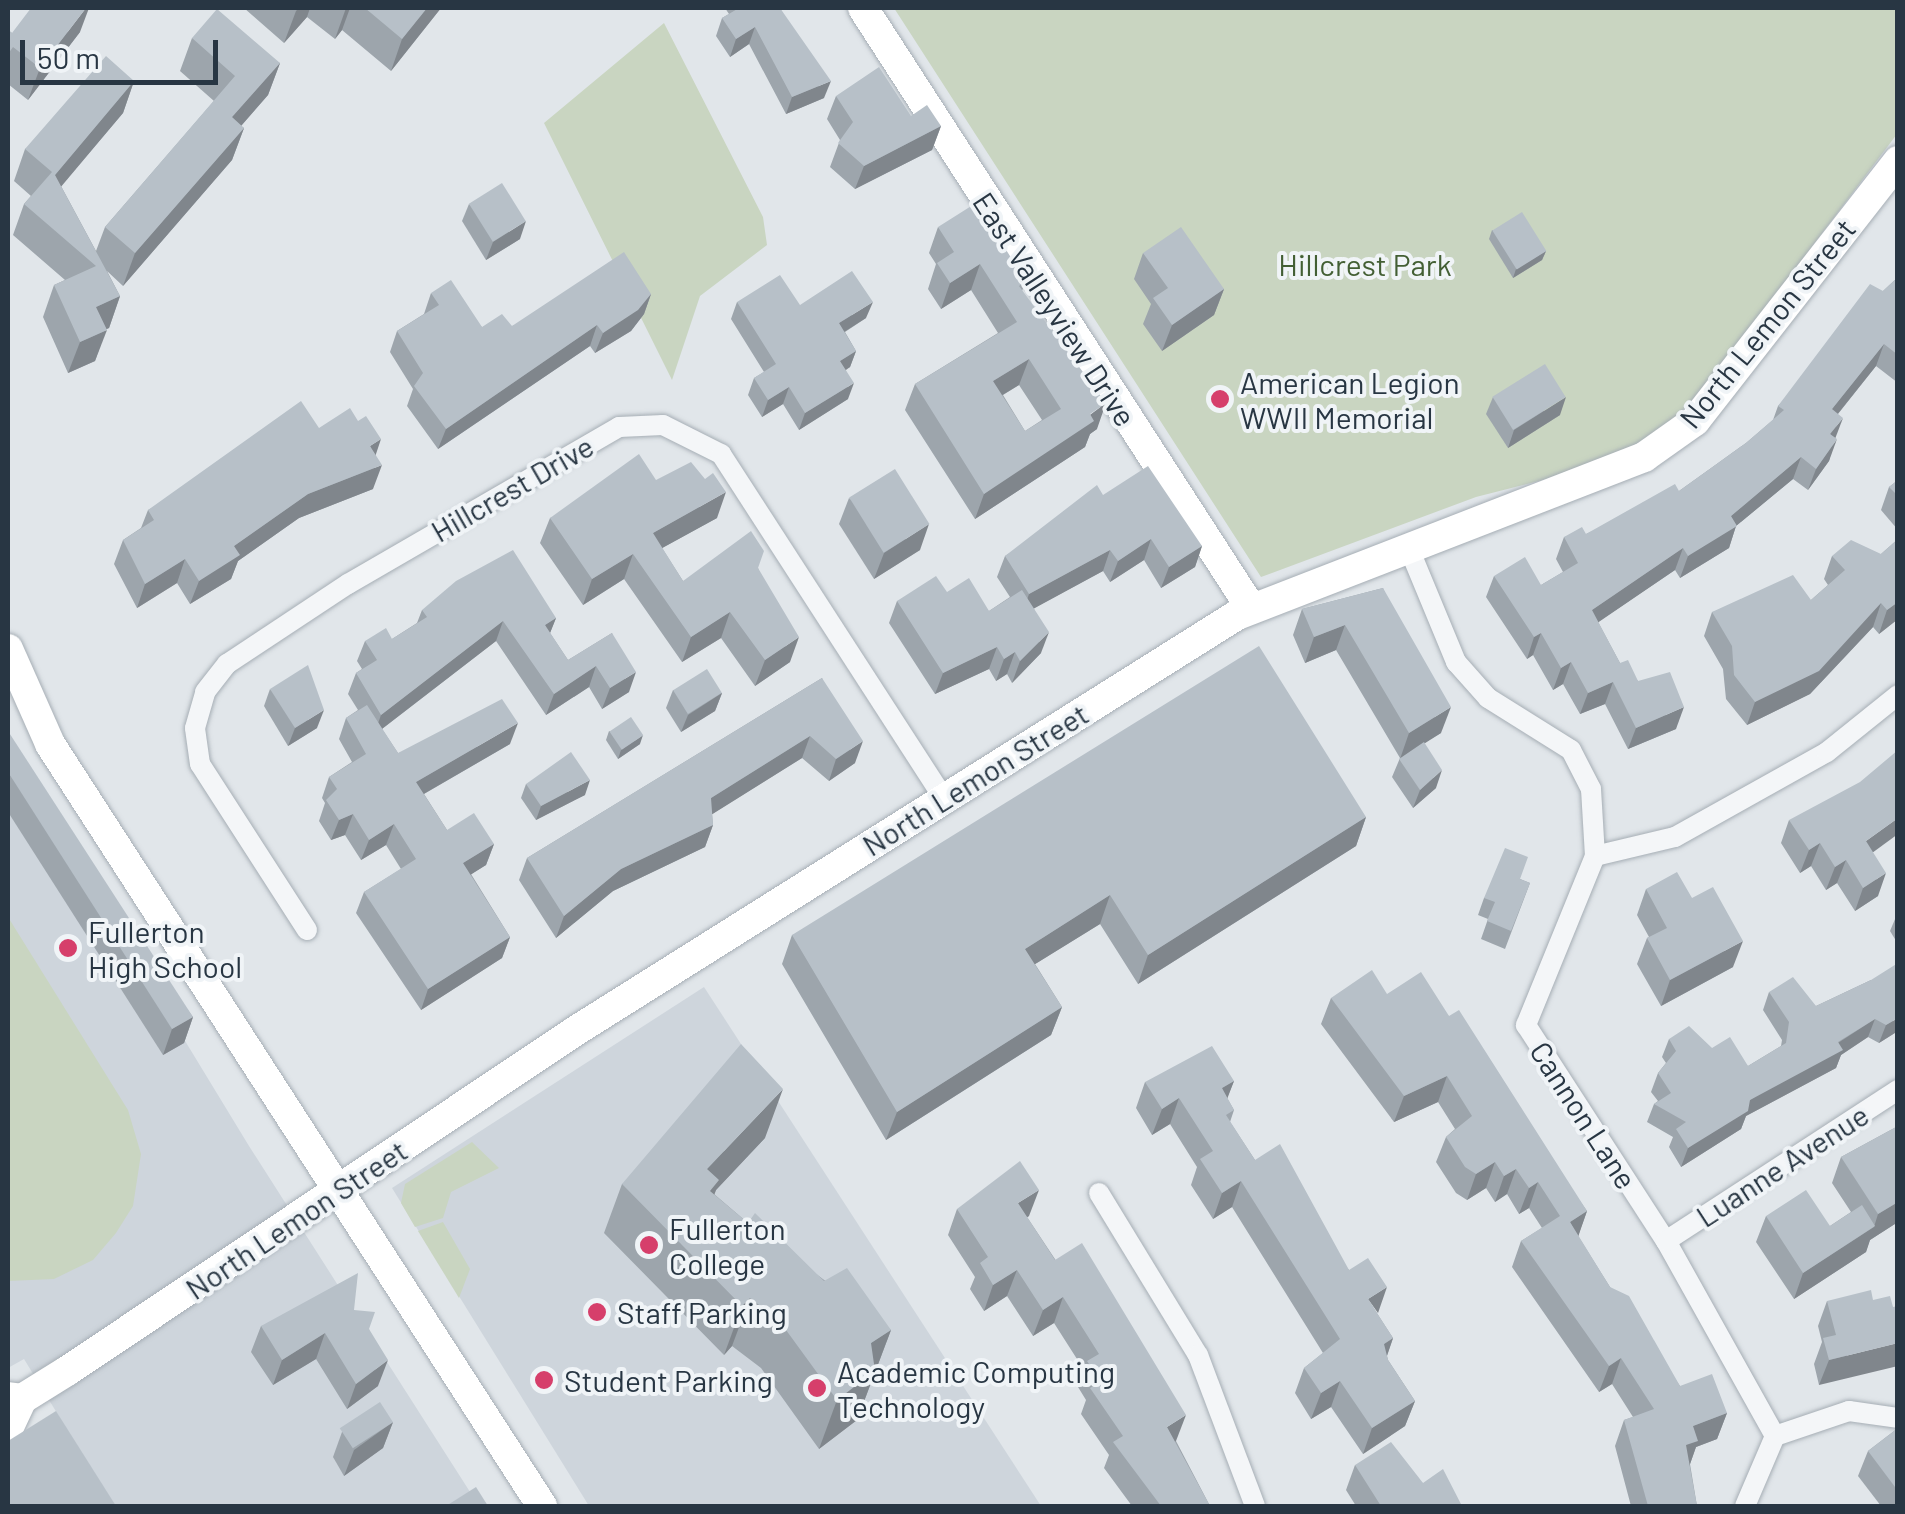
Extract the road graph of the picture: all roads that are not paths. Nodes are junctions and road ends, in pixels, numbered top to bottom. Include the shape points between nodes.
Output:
1 (863, 8) edge
2 (1898, 161) edge
3 (1408, 546) junction
4 (1251, 608) junction
5 (8, 649) edge
6 (1898, 695) edge
7 (944, 797) junction
8 (1596, 856) junction
9 (307, 930) dead end
10 (1898, 1090) edge
11 (339, 1191) junction
12 (1099, 1194) dead end
13 (1666, 1241) junction
14 (15, 1398) edge
15 (1898, 1418) edge
16 (8, 1429) edge
17 (1775, 1436) junction
18 (542, 1506) edge
19 (1255, 1506) edge
20 (1745, 1506) edge

1 - 4 street, East Valleyview Drive
2 - 3 street, North Lemon Street via 1695,421 1586,484
3 - 4 street, North Lemon Street
3 - 8 street, Cannon Lane via 1456,662 1488,698 1571,750 1592,788
4 - 7 street, North Lemon Street
5 - 11 street via 50,744
6 - 8 street via 1828,752 1675,837
7 - 9 street, Hillcrest Drive via 722,454 663,425 619,427 348,584 227,664 205,692 195,728 200,764
7 - 11 street, North Lemon Street
8 - 13 street, Cannon Lane via 1526,1025
10 - 13 street, Luanne Avenue
11 - 14 street, North Lemon Street
11 - 18 street
12 - 19 street via 1198,1355
13 - 17 street, Cannon Lane
14 - 16 street, North Lemon Street
15 - 17 street via 1850,1411
17 - 20 street

